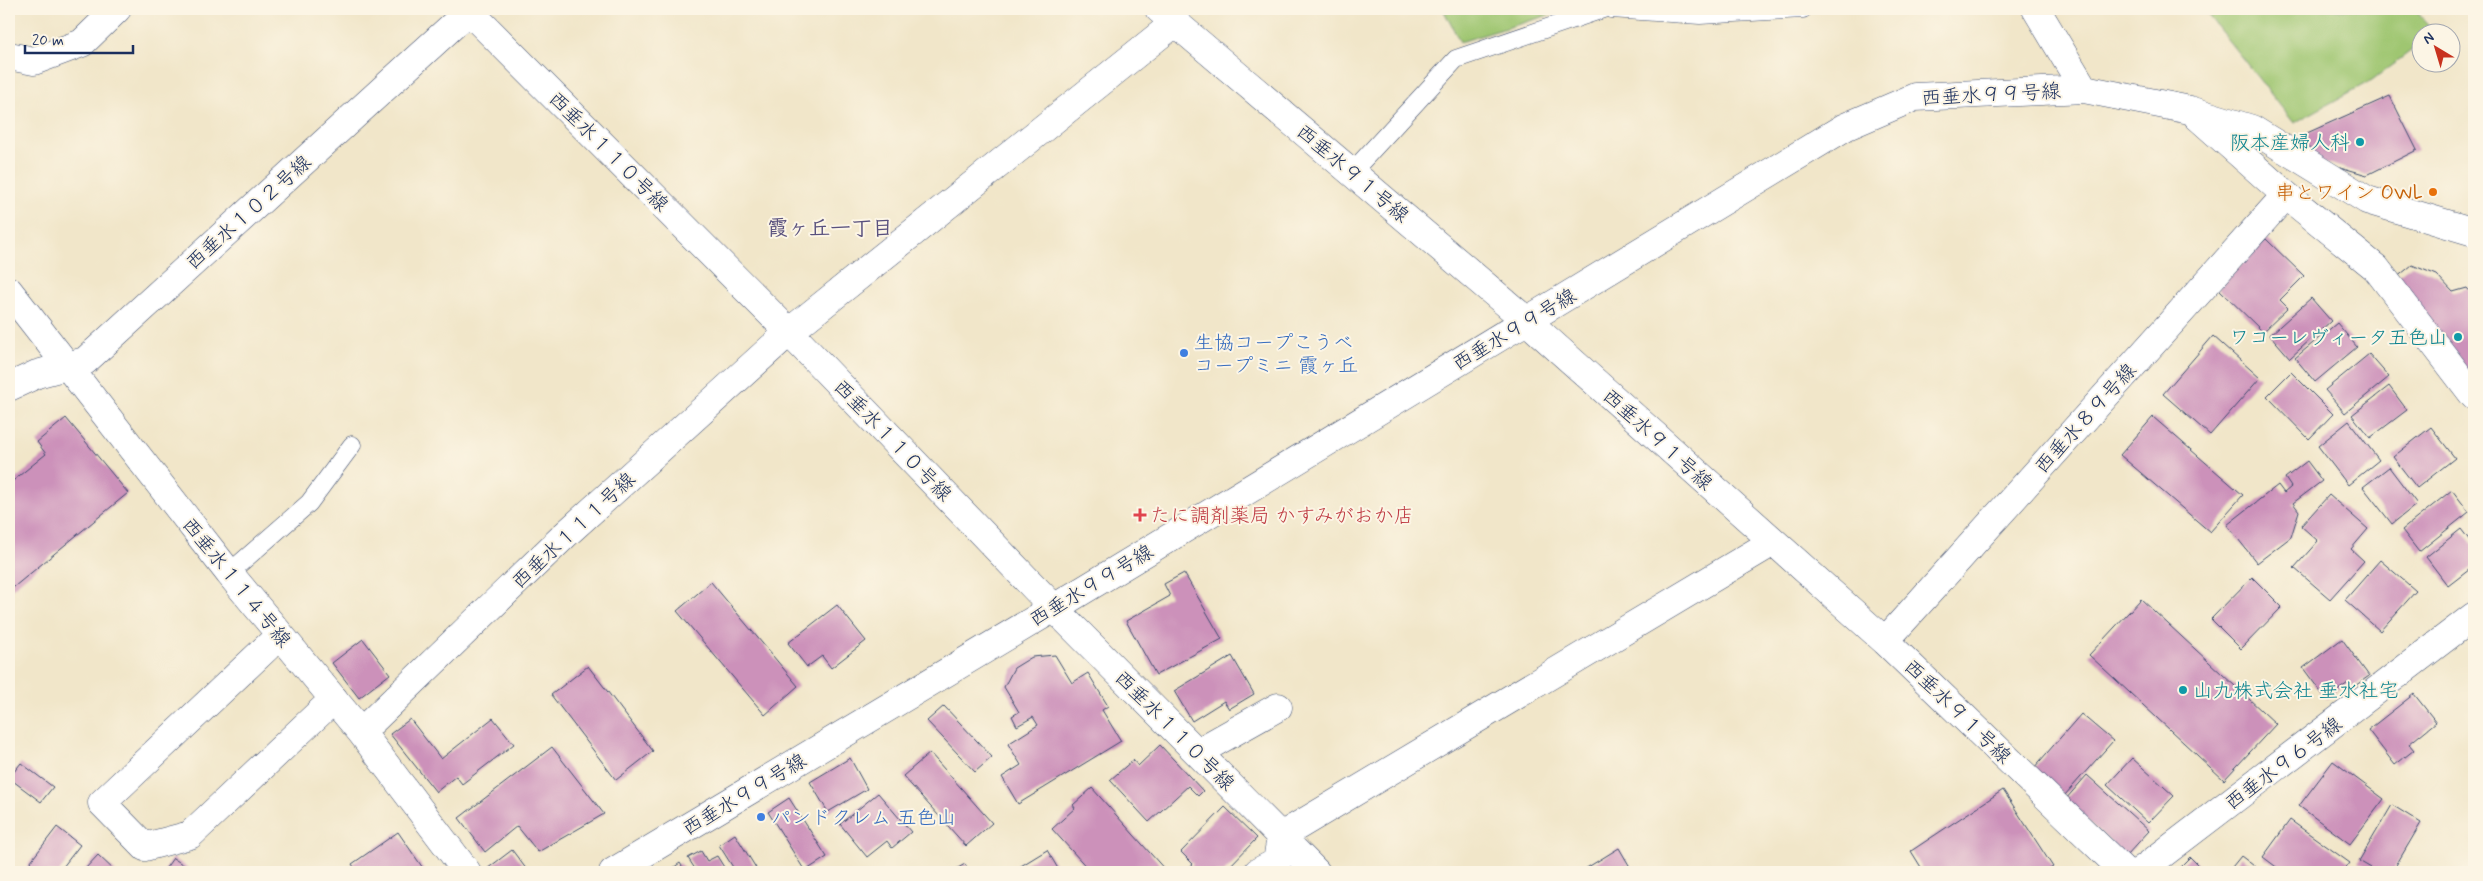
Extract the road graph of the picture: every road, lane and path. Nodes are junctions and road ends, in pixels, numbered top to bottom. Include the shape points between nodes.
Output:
1 (117, 9) edge
2 (469, 9) edge
3 (1603, 9) edge
4 (1611, 9) edge
5 (1803, 9) edge
6 (2036, 9) edge
7 (1167, 16) edge
8 (9, 56) edge
9 (2084, 89) junction
10 (2190, 110) junction
11 (1352, 172) junction
12 (2286, 195) junction
13 (2474, 232) edge
14 (9, 291) edge
15 (1527, 321) junction
16 (789, 332) junction
17 (65, 366) junction
18 (9, 387) edge
19 (2474, 396) edge
20 (352, 444) dead end
21 (1773, 542) junction
22 (229, 573) junction
23 (1054, 608) junction
24 (2474, 616) edge
25 (279, 636) junction
26 (1885, 641) junction
27 (334, 699) junction
28 (1278, 707) dead end
29 (361, 732) junction
30 (1198, 752) junction
31 (1280, 836) junction
32 (467, 872) edge
33 (613, 872) edge
34 (1258, 872) edge
35 (1316, 872) edge
36 (2125, 872) edge
37 (2139, 872) edge

1 - 8 street via 82,43 34,61
2 - 16 street, 西垂水１１０号線
2 - 17 street, 西垂水１０２号線 via 86,361
3 - 11 lane via 1456,59
4 - 5 lane via 1700,15
6 - 9 street
7 - 11 street, 西垂水９１号線
7 - 16 street, 西垂水１１１号線
9 - 10 street, 西垂水９９号線
9 - 15 street, 西垂水９９号線 via 1915,96 1845,127
10 - 12 street
10 - 13 street, 西垂水９９号線 via 2252,129 2367,200
11 - 15 street, 西垂水９１号線
12 - 19 street via 2376,268
12 - 26 street, 西垂水８９号線
14 - 17 street, 西垂水１１４号線
15 - 21 street, 西垂水９１号線
15 - 23 street, 西垂水９９号線
16 - 23 street, 西垂水１１０号線
16 - 29 street, 西垂水１１１号線 via 565,535
17 - 18 street, 西垂水１０２号線
17 - 22 street, 西垂水１１４号線
20 - 22 lane via 309,503
21 - 26 street, 西垂水９１号線
21 - 31 street
22 - 25 street, 西垂水１１４号線
23 - 30 street, 西垂水１１０号線
23 - 33 street, 西垂水９９号線
24 - 37 street, 西垂水９６号線
25 - 27 street, 西垂水１１４号線
25 - 27 street via 102,803 145,848 190,835
26 - 36 street, 西垂水９１号線
27 - 29 street, 西垂水１１４号線
28 - 30 street
29 - 32 street, 西垂水１１４号線
30 - 31 street, 西垂水１１０号線
31 - 34 street via 1277,862
31 - 35 street, 西垂水１１０号線

